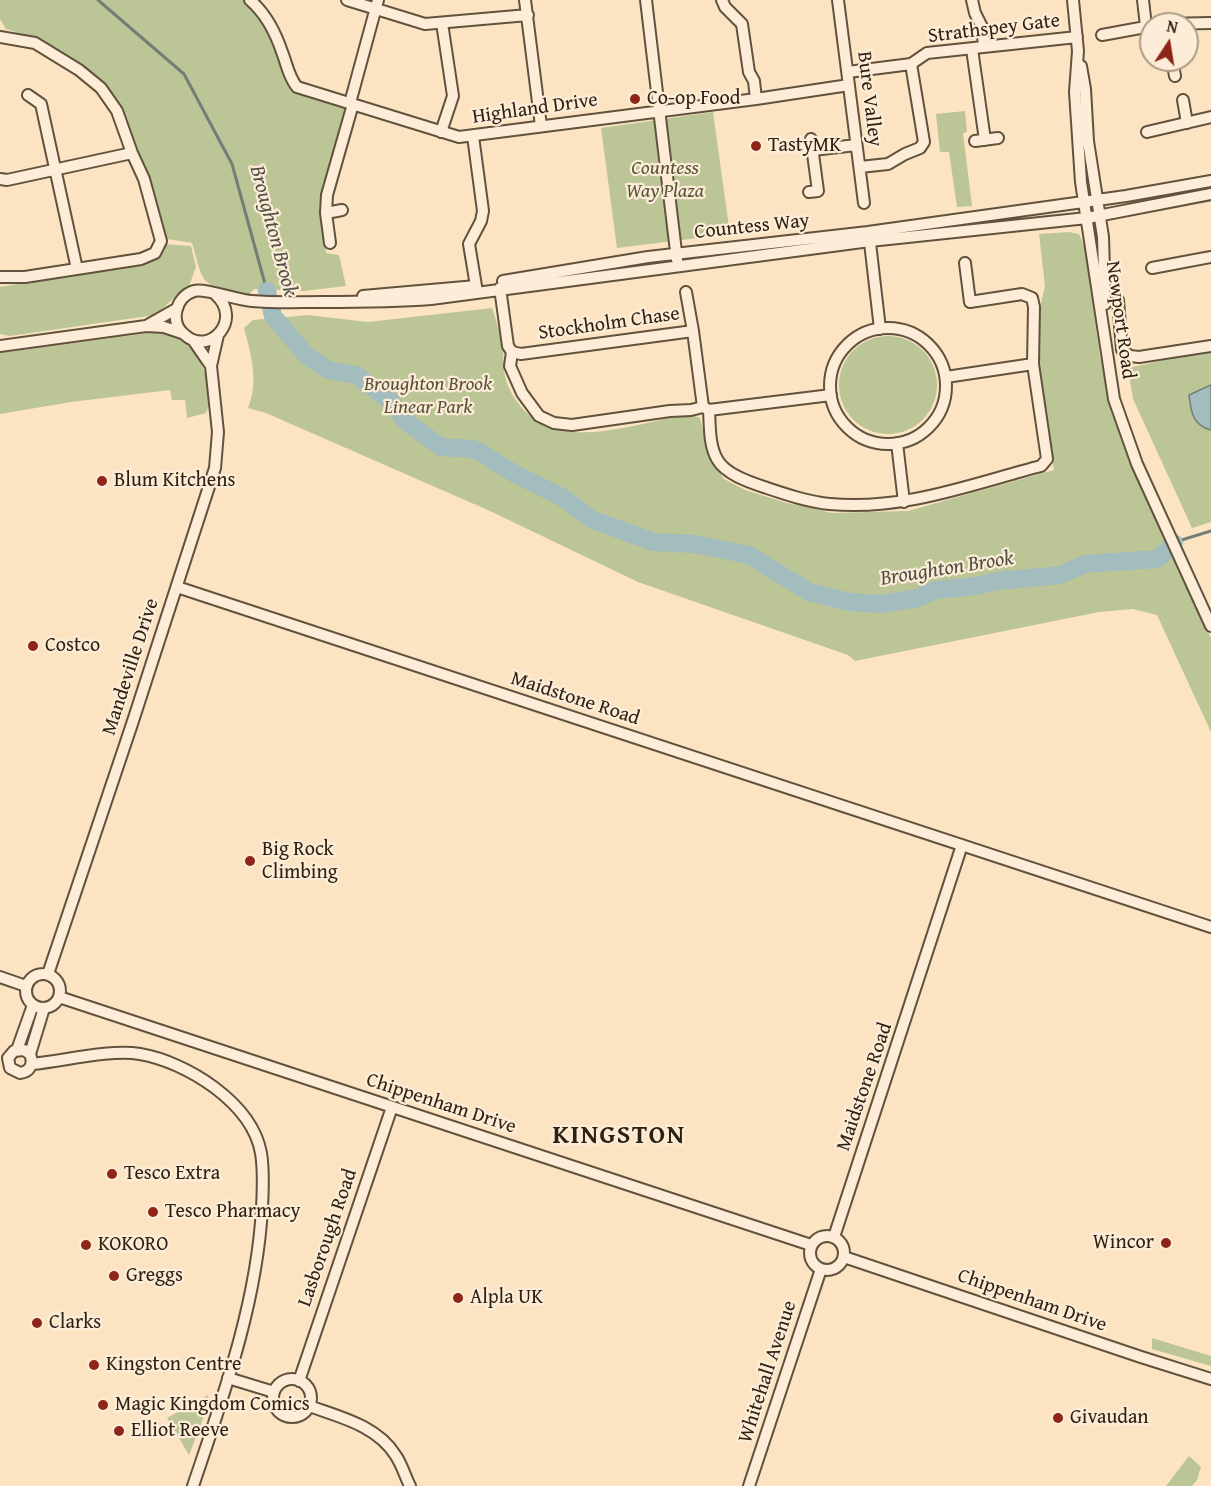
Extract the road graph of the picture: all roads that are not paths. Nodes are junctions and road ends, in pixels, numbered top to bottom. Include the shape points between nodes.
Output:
1 (250, 0) edge
2 (347, 0) edge
3 (525, 0) edge
4 (646, 0) edge
5 (722, 0) edge
6 (838, 0) edge
7 (972, 0) edge
8 (1072, 0) edge
9 (377, 4) edge
10 (528, 15) junction
11 (442, 23) junction
12 (1139, 28) edge
13 (1102, 35) dead end
14 (0, 37) edge
15 (1077, 37) junction
16 (984, 46) junction
17 (972, 49) junction
18 (1078, 51) junction
19 (911, 64) junction
20 (848, 72) junction
21 (1174, 72) edge
22 (1174, 76) dead end
23 (849, 85) junction
24 (28, 95) dead end
25 (756, 99) junction
26 (1183, 100) dead end
27 (352, 103) junction
28 (659, 112) junction
29 (1211, 117) edge
30 (1187, 123) junction
31 (541, 126) junction
32 (441, 132) junction
33 (1147, 132) dead end
34 (472, 136) junction
35 (998, 138) dead end
36 (856, 145) junction
37 (132, 153) junction
38 (860, 167) junction
39 (56, 170) junction
40 (0, 179) edge
41 (1211, 181) edge
42 (809, 192) dead end
43 (1211, 195) edge
44 (1097, 200) junction
45 (1084, 202) junction
46 (864, 203) dead end
47 (342, 210) dead end
48 (326, 213) junction
49 (1100, 216) junction
50 (1087, 218) junction
51 (869, 237) junction
52 (330, 243) dead end
53 (676, 254) junction
54 (1211, 257) edge
55 (965, 263) dead end
56 (677, 266) junction
57 (77, 268) junction
58 (1152, 268) dead end
59 (0, 277) edge
60 (500, 288) junction
61 (477, 289) junction
62 (686, 292) dead end
63 (216, 295) junction
64 (1118, 300) dead end
65 (252, 301) junction
66 (176, 309) junction
67 (227, 319) junction
68 (146, 326) junction
69 (880, 329) junction
70 (693, 331) junction
71 (182, 333) junction
72 (218, 335) junction
73 (193, 340) junction
74 (1104, 345) junction
75 (0, 346) edge
76 (1211, 346) edge
77 (512, 352) junction
78 (1033, 364) junction
79 (211, 366) junction
80 (946, 377) junction
81 (831, 395) junction
82 (706, 408) junction
83 (897, 443) junction
84 (904, 502) junction
85 (177, 587) junction
86 (1211, 626) edge
87 (962, 845) junction
88 (1211, 927) edge
89 (48, 974) junction
90 (0, 977) edge
91 (26, 986) junction
92 (59, 997) junction
93 (38, 1007) junction
94 (17, 1050) junction
95 (4, 1055) edge
96 (31, 1059) junction
97 (392, 1107) junction
98 (834, 1237) junction
99 (811, 1245) junction
100 (844, 1257) junction
101 (821, 1269) junction
102 (228, 1378) junction
103 (1210, 1379) edge
104 (299, 1381) junction
105 (274, 1392) junction
106 (309, 1406) junction
107 (193, 1486) edge
108 (410, 1486) edge
109 (749, 1486) edge

1 - 27 street, Highland Drive via 260,9 297,87
2 - 9 street
3 - 10 street
4 - 28 street
5 - 25 street via 742,24
6 - 20 street, Bure Valley
7 - 16 street
8 - 15 street, Newport Road
9 - 11 street via 425,24
9 - 27 street
10 - 11 street
10 - 31 street
11 - 32 street via 453,96
12 - 13 street
14 - 37 street via 35,43 101,88 117,111
15 - 16 street, Strathspey Gate
15 - 18 street, Newport Road
16 - 17 street, Strathspey Gate
17 - 19 street, Strathspey Gate via 927,53
17 - 35 street via 980,141
18 - 44 street
18 - 45 street, Newport Road via 1075,92
19 - 20 street, Strathspey Gate
19 - 38 street via 924,142 920,148 888,164
20 - 23 street, Bure Valley
21 - 22 street
23 - 25 street, Highland Drive
23 - 36 street, Bure Valley
24 - 39 street via 41,104
25 - 28 street, Highland Drive
26 - 30 street
27 - 32 street, Highland Drive
27 - 48 street via 327,195
28 - 31 street, Highland Drive
28 - 53 street
29 - 30 street
30 - 33 street
31 - 34 street, Highland Drive
32 - 34 street, Highland Drive
34 - 61 street via 483,211 469,244
36 - 38 street, Bure Valley
36 - 42 street via 812,145 818,191
37 - 39 street
37 - 57 street via 144,179 161,241 155,253 141,259
38 - 46 street, Bure Valley
39 - 40 street
39 - 57 street
41 - 44 street, Countess Way
43 - 49 street, Countess Way
44 - 45 street, Countess Way
44 - 49 street
45 - 50 street, Newport Road
45 - 51 street, Countess Way
47 - 48 street
48 - 52 street
49 - 50 street, Countess Way
49 - 74 street
50 - 51 street, Countess Way
50 - 74 street, Newport Road
51 - 53 street, Countess Way
51 - 56 street, Countess Way
51 - 69 street
53 - 56 street
53 - 61 street, Countess Way
54 - 58 street
55 - 78 street via 970,302 1022,294 1032,298
56 - 60 street, Countess Way
57 - 59 street
60 - 61 street, Countess Way
60 - 77 street, Stockholm Chase
61 - 65 street, Countess Way via 297,302
62 - 70 street
63 - 65 street, Countess Way
63 - 66 street via 195,291 183,297
63 - 67 street via 225,305
64 - 76 street via 1122,350 1130,356
65 - 67 street
66 - 68 street
66 - 71 street via 176,322
67 - 72 street
68 - 71 street
68 - 75 street
69 - 80 street via 902,330 926,342 936,352
69 - 81 street via 867,332 844,348 832,373
70 - 77 street, Stockholm Chase
70 - 82 street, Stockholm Chase
71 - 73 street
72 - 73 street via 206,341
72 - 79 street, Mandeville Drive
73 - 79 street, Mandeville Drive
74 - 86 street, Newport Road via 1114,399 1137,464
77 - 82 street via 510,366 522,393 539,416 554,423 572,425
78 - 80 street
78 - 84 street, Stockholm Chase via 1047,459 1041,466
79 - 85 street, Mandeville Drive via 218,422 214,468
80 - 83 street via 945,399 932,425 908,441
81 - 82 street
81 - 83 street via 839,416 854,433 875,442
82 - 84 street, Stockholm Chase via 716,458 736,475 780,492 829,504
83 - 84 street
85 - 87 street, Maidstone Road
85 - 89 street, Mandeville Drive
87 - 88 street, Maidstone Road
87 - 98 street, Maidstone Road
89 - 91 street via 32,977
89 - 92 street via 57,981
90 - 91 street
91 - 93 street via 27,999
92 - 93 street via 53,1005
92 - 97 street, Chippenham Drive
93 - 94 street
93 - 96 street
94 - 95 street
94 - 96 street via 24,1050
95 - 96 street via 16,1073 26,1072
96 - 102 street via 114,1054 159,1058 209,1083 247,1120 261,1152 261,1228 252,1286
97 - 99 street, Chippenham Drive
97 - 104 street, Lasborough Road
98 - 99 street via 824,1236
98 - 100 street via 844,1247
99 - 101 street via 811,1259
100 - 101 street via 835,1268
100 - 103 street, Chippenham Drive
101 - 109 street, Whitehall Avenue
102 - 105 street
102 - 107 street
104 - 105 street via 282,1382
104 - 106 street via 308,1387
105 - 106 street via 276,1408 290,1417 301,1415
106 - 108 street via 356,1423 381,1439 396,1456

